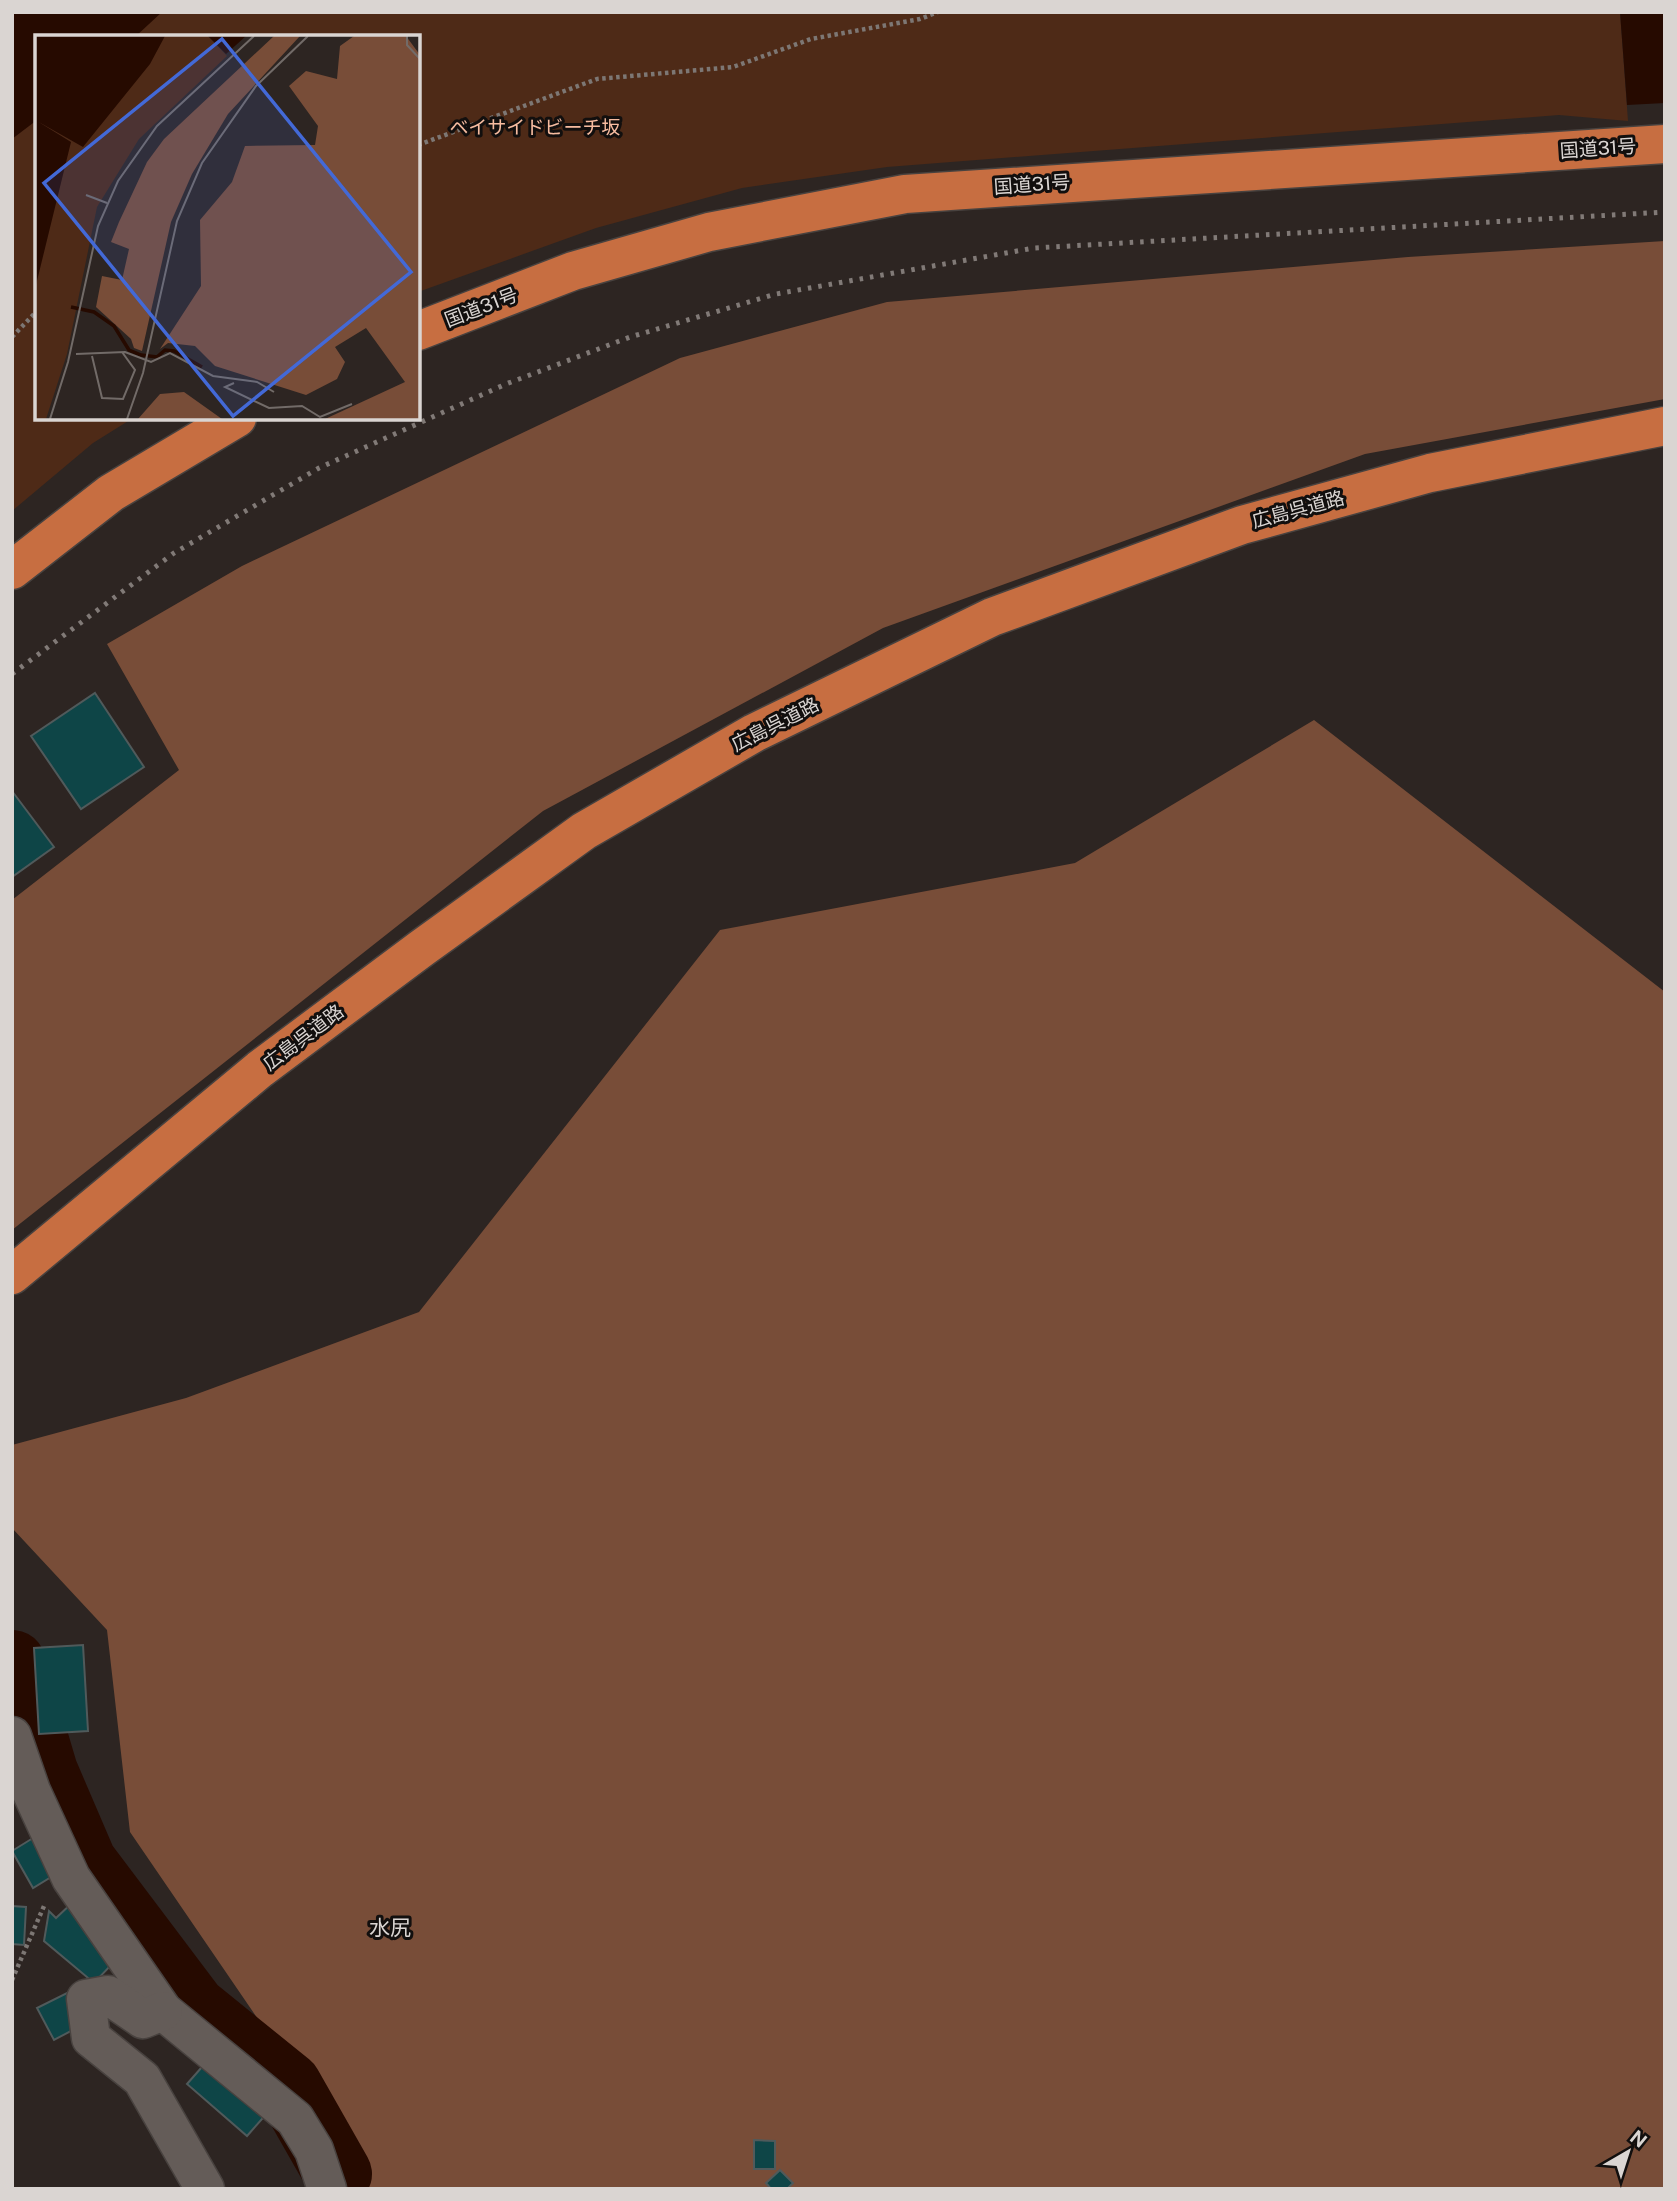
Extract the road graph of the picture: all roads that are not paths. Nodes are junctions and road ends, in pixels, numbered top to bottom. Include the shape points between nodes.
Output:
1 (1665, 144) edge
2 (420, 330) edge
3 (234, 420) edge
4 (1665, 426) edge
5 (12, 570) edge
6 (12, 1275) edge
7 (12, 1736) edge
8 (163, 2011) junction
9 (205, 2189) edge
10 (327, 2189) edge

1 - 2 highway, 国道31号 via 905,194 696,236 573,271
3 - 5 highway via 111,493
4 - 6 highway, 広島呉道路 via 1430,473 1242,525 992,617 754,733 584,831 422,948 260,1069
7 - 8 street via 31,1791 71,1878
8 - 9 street via 143,2020 108,1995 86,1999 91,2038 142,2079
8 - 10 street via 295,2119 314,2150

